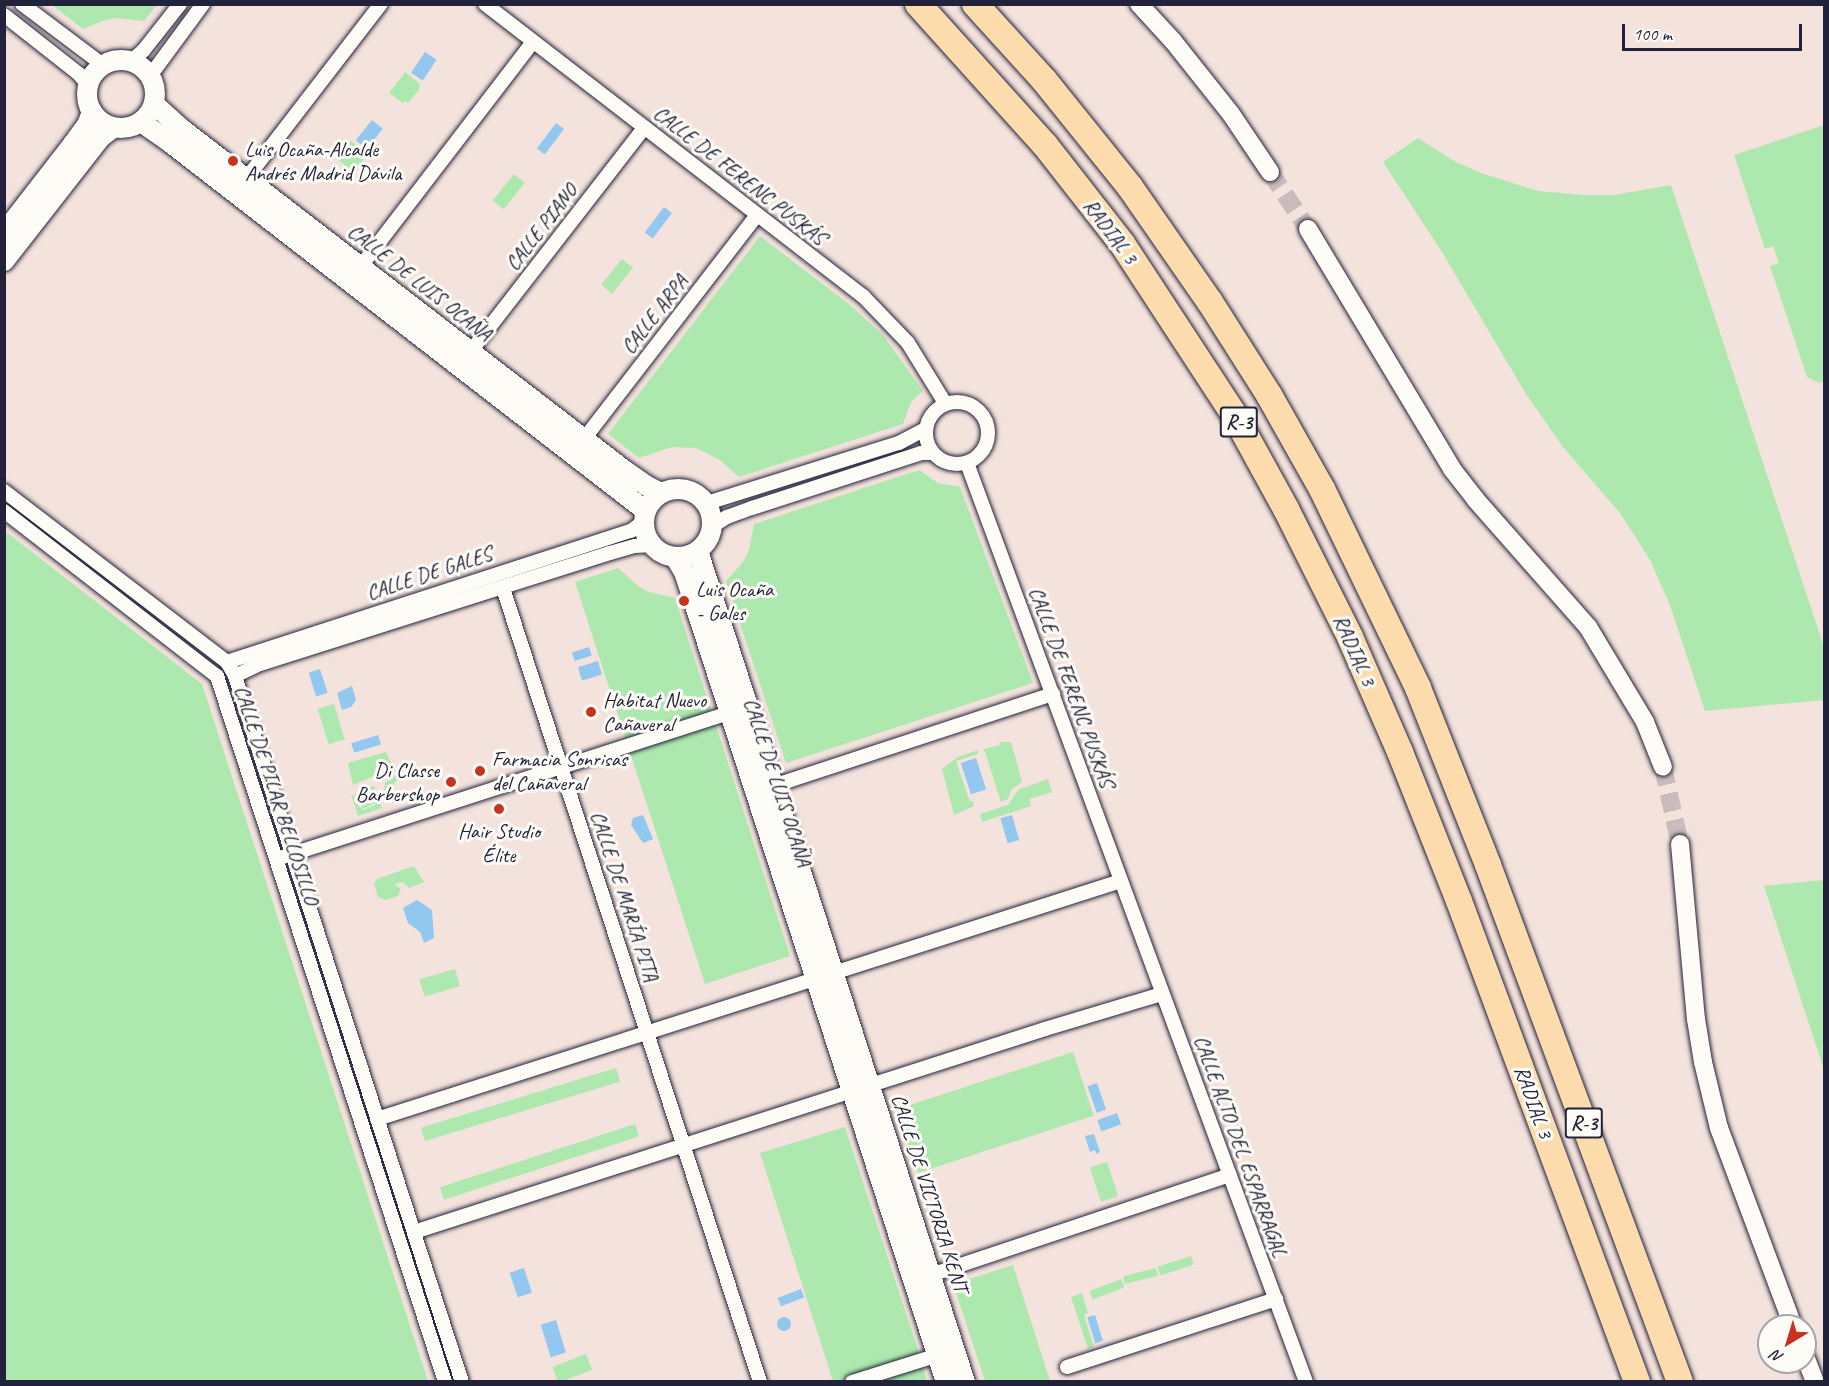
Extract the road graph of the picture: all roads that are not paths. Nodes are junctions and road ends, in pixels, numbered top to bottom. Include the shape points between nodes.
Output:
1 (22, 4) edge
2 (180, 4) edge
3 (202, 4) edge
4 (381, 4) edge
5 (485, 4) edge
6 (918, 4) edge
7 (975, 4) edge
8 (1139, 4) edge
9 (4, 15) edge
10 (533, 42) junction
11 (131, 61) junction
12 (104, 65) junction
13 (150, 76) junction
14 (88, 85) junction
15 (154, 104) junction
16 (92, 112) junction
17 (141, 123) junction
18 (113, 128) junction
19 (644, 128) junction
20 (1270, 172) tunnel mouth
21 (246, 179) junction
22 (757, 214) junction
23 (1308, 229) tunnel mouth
24 (4, 233) edge
25 (4, 261) edge
26 (361, 266) junction
27 (471, 351) junction
28 (945, 404) junction
29 (925, 429) junction
30 (584, 439) junction
31 (932, 453) junction
32 (967, 463) junction
33 (4, 491) edge
34 (661, 493) junction
35 (707, 503) junction
36 (4, 511) edge
37 (645, 516) junction
38 (713, 526) junction
39 (652, 545) junction
40 (698, 551) junction
41 (675, 557) junction
42 (504, 588) junction
43 (227, 662) junction
44 (236, 676) junction
45 (1053, 694) junction
46 (730, 713) junction
47 (561, 767) junction
48 (1663, 767) tunnel mouth
49 (772, 786) junction
50 (1680, 843) tunnel mouth
51 (292, 854) junction
52 (276, 859) junction
53 (1121, 881) junction
54 (1138, 925) joint
55 (825, 976) junction
56 (1162, 994) junction
57 (839, 1022) joint
58 (647, 1034) junction
59 (861, 1088) junction
60 (377, 1119) junction
61 (683, 1145) junction
62 (1230, 1175) junction
63 (414, 1232) junction
64 (931, 1275) junction
65 (1276, 1299) junction
66 (1789, 1314) edge
67 (938, 1355) junction
68 (1067, 1366) dead end
69 (445, 1382) edge
70 (462, 1382) edge
71 (760, 1382) edge
72 (852, 1382) edge
73 (946, 1382) edge
74 (966, 1382) edge
75 (1306, 1382) edge
76 (1637, 1382) edge
77 (1680, 1382) edge

1 - 12 street
2 - 11 street
3 - 13 street
4 - 21 street
5 - 10 street, CALLE DE FERENC PUSKÁS
6 - 76 highway, RADIAL 3 / R-3 via 1045,145 1123,245 1236,418 1286,509 1350,637 1400,752
7 - 77 highway, RADIAL 3 / R-3 via 1044,80 1130,187 1210,302 1322,489 1418,688
8 - 20 street via 1231,114
9 - 14 street
10 - 19 street, CALLE DE FERENC PUSKÁS
10 - 26 street
11 - 12 main road via 117,60
11 - 13 main road
12 - 14 main road
13 - 15 main road
14 - 16 main road via 87,99
15 - 17 main road
15 - 21 main road, CALLE DE LUIS OCAÑA
16 - 18 main road
16 - 24 main road via 87,125
17 - 18 main road
17 - 37 main road, CALLE DE LUIS OCAÑA via 200,165
18 - 25 main road via 101,137
19 - 22 street, CALLE DE FERENC PUSKÁS
19 - 27 street, CALLE PIANO
21 - 26 main road, CALLE DE LUIS OCAÑA
22 - 28 street, CALLE DE FERENC PUSKÁS via 882,312 908,343
22 - 30 street, CALLE ARPA
23 - 48 street via 1452,469 1588,627 1644,722
26 - 27 main road, CALLE DE LUIS OCAÑA
27 - 30 main road, CALLE DE LUIS OCAÑA
28 - 29 street via 931,414
28 - 32 street via 955,401 974,407 987,422 983,451
29 - 31 street
29 - 35 street via 899,443
30 - 34 main road, CALLE DE LUIS OCAÑA
31 - 32 street via 948,464
31 - 38 street via 921,453 752,508
32 - 45 street, CALLE DE FERENC PUSKÁS
33 - 43 street, CALLE DE PILAR BELLOSILLO
34 - 35 main road via 686,489
34 - 37 main road
35 - 38 main road
36 - 52 street, CALLE DE PILAR BELLOSILLO via 217,676
37 - 39 main road
37 - 43 street, CALLE DE GALES via 631,531
38 - 40 main road
39 - 41 main road via 662,554
39 - 42 street, CALLE DE GALES via 635,546
40 - 41 main road
40 - 49 main road, CALLE DE LUIS OCAÑA
41 - 46 main road, CALLE DE LUIS OCAÑA via 684,572
42 - 44 street, CALLE DE GALES via 260,664
42 - 47 street, CALLE DE MARÍA PITA
43 - 44 street, CALLE DE PILAR BELLOSILLO
44 - 51 street, CALLE DE PILAR BELLOSILLO
45 - 49 street
45 - 53 street, CALLE DE FERENC PUSKÁS
46 - 47 street
46 - 55 main road, CALLE DE LUIS OCAÑA
47 - 51 street
47 - 58 street, CALLE DE MARÍA PITA
49 - 55 main road, CALLE DE LUIS OCAÑA
50 - 66 street via 1703,1062 1719,1128
51 - 52 street
51 - 60 street, CALLE DE PILAR BELLOSILLO
52 - 69 street, CALLE DE PILAR BELLOSILLO
53 - 54 street, CALLE DE FERENC PUSKÁS
53 - 55 street
54 - 56 street, CALLE ALTO DEL ESPARRAGAL
55 - 57 main road, CALLE DE LUIS OCAÑA
55 - 58 street
56 - 59 street
56 - 62 street, CALLE ALTO DEL ESPARRAGAL
57 - 59 main road, CALLE DE VICTORIA KENT
58 - 60 street
58 - 61 street, CALLE DE MARÍA PITA
59 - 61 street
59 - 64 main road, CALLE DE VICTORIA KENT
59 - 67 main road, CALLE DE VICTORIA KENT
60 - 63 street, CALLE DE PILAR BELLOSILLO
61 - 63 street
61 - 71 street, CALLE DE MARÍA PITA
62 - 64 street
62 - 65 street, CALLE ALTO DEL ESPARRAGAL
63 - 70 street, CALLE DE PILAR BELLOSILLO
64 - 74 main road, CALLE DE VICTORIA KENT
65 - 68 street
65 - 75 street, CALLE ALTO DEL ESPARRAGAL
67 - 72 street
67 - 73 main road, CALLE DE VICTORIA KENT

